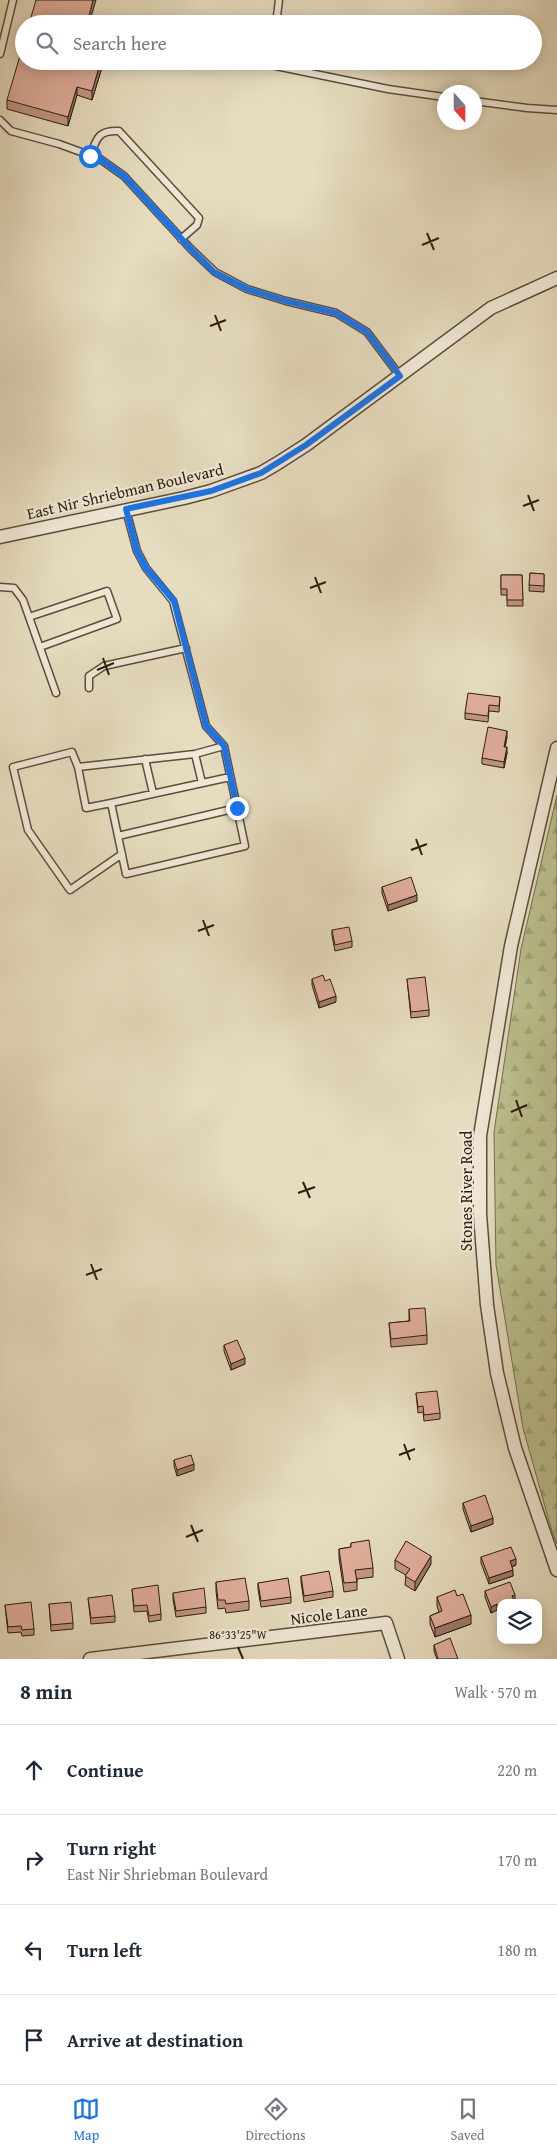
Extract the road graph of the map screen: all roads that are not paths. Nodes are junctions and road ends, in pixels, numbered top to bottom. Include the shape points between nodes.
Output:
1 (12, 0) edge
2 (279, 0) edge
3 (277, 15) edge
4 (0, 54) edge
5 (295, 70) edge
6 (437, 96) edge
7 (482, 102) edge
8 (557, 110) edge
9 (0, 120) edge
10 (90, 156) junction
11 (181, 239) junction
12 (557, 278) edge
13 (400, 376) junction
14 (126, 509) junction
15 (0, 537) edge
16 (0, 587) edge
17 (29, 617) junction
18 (40, 647) junction
19 (186, 648) junction
20 (89, 688) dead end
21 (56, 693) dead end
22 (224, 746) junction
23 (557, 748) edge
24 (195, 754) junction
25 (145, 759) junction
26 (78, 767) junction
27 (230, 776) junction
28 (202, 783) junction
29 (153, 794) junction
30 (112, 803) junction
31 (237, 808) junction
32 (118, 836) junction
33 (122, 854) junction
34 (557, 1570) edge
35 (90, 1659) edge
36 (398, 1659) edge

1 - 4 lane
2 - 3 lane
5 - 6 lane
7 - 8 lane
9 - 10 lane via 11,131
10 - 11 lane via 124,176
10 - 11 lane via 98,137 107,130 119,131 199,218 198,225
11 - 13 lane via 214,272 247,289 336,313 367,332
12 - 13 street, East Nir Shriebman Boulevard via 491,308
13 - 14 street, East Nir Shriebman Boulevard via 306,445 261,473 211,491
14 - 15 street, East Nir Shriebman Boulevard
14 - 19 lane via 137,551 146,568 174,601
16 - 17 lane via 14,588
17 - 18 lane
17 - 18 lane via 107,591 111,601 117,619
18 - 21 lane
19 - 20 lane via 104,666 89,676
19 - 22 lane via 206,726
22 - 24 lane
22 - 27 lane
23 - 34 street, Stones River Road via 512,946 480,1136 480,1204 487,1305 497,1373 515,1448
24 - 25 lane
24 - 28 lane
25 - 26 lane
25 - 29 lane
26 - 30 lane via 86,808
26 - 33 lane via 72,752 13,767 28,830 70,890
27 - 28 lane
27 - 31 lane
28 - 29 lane
29 - 30 lane
30 - 32 lane
31 - 32 lane
31 - 33 lane via 245,846 126,874
32 - 33 lane
35 - 36 street, Nicole Lane via 386,1623

